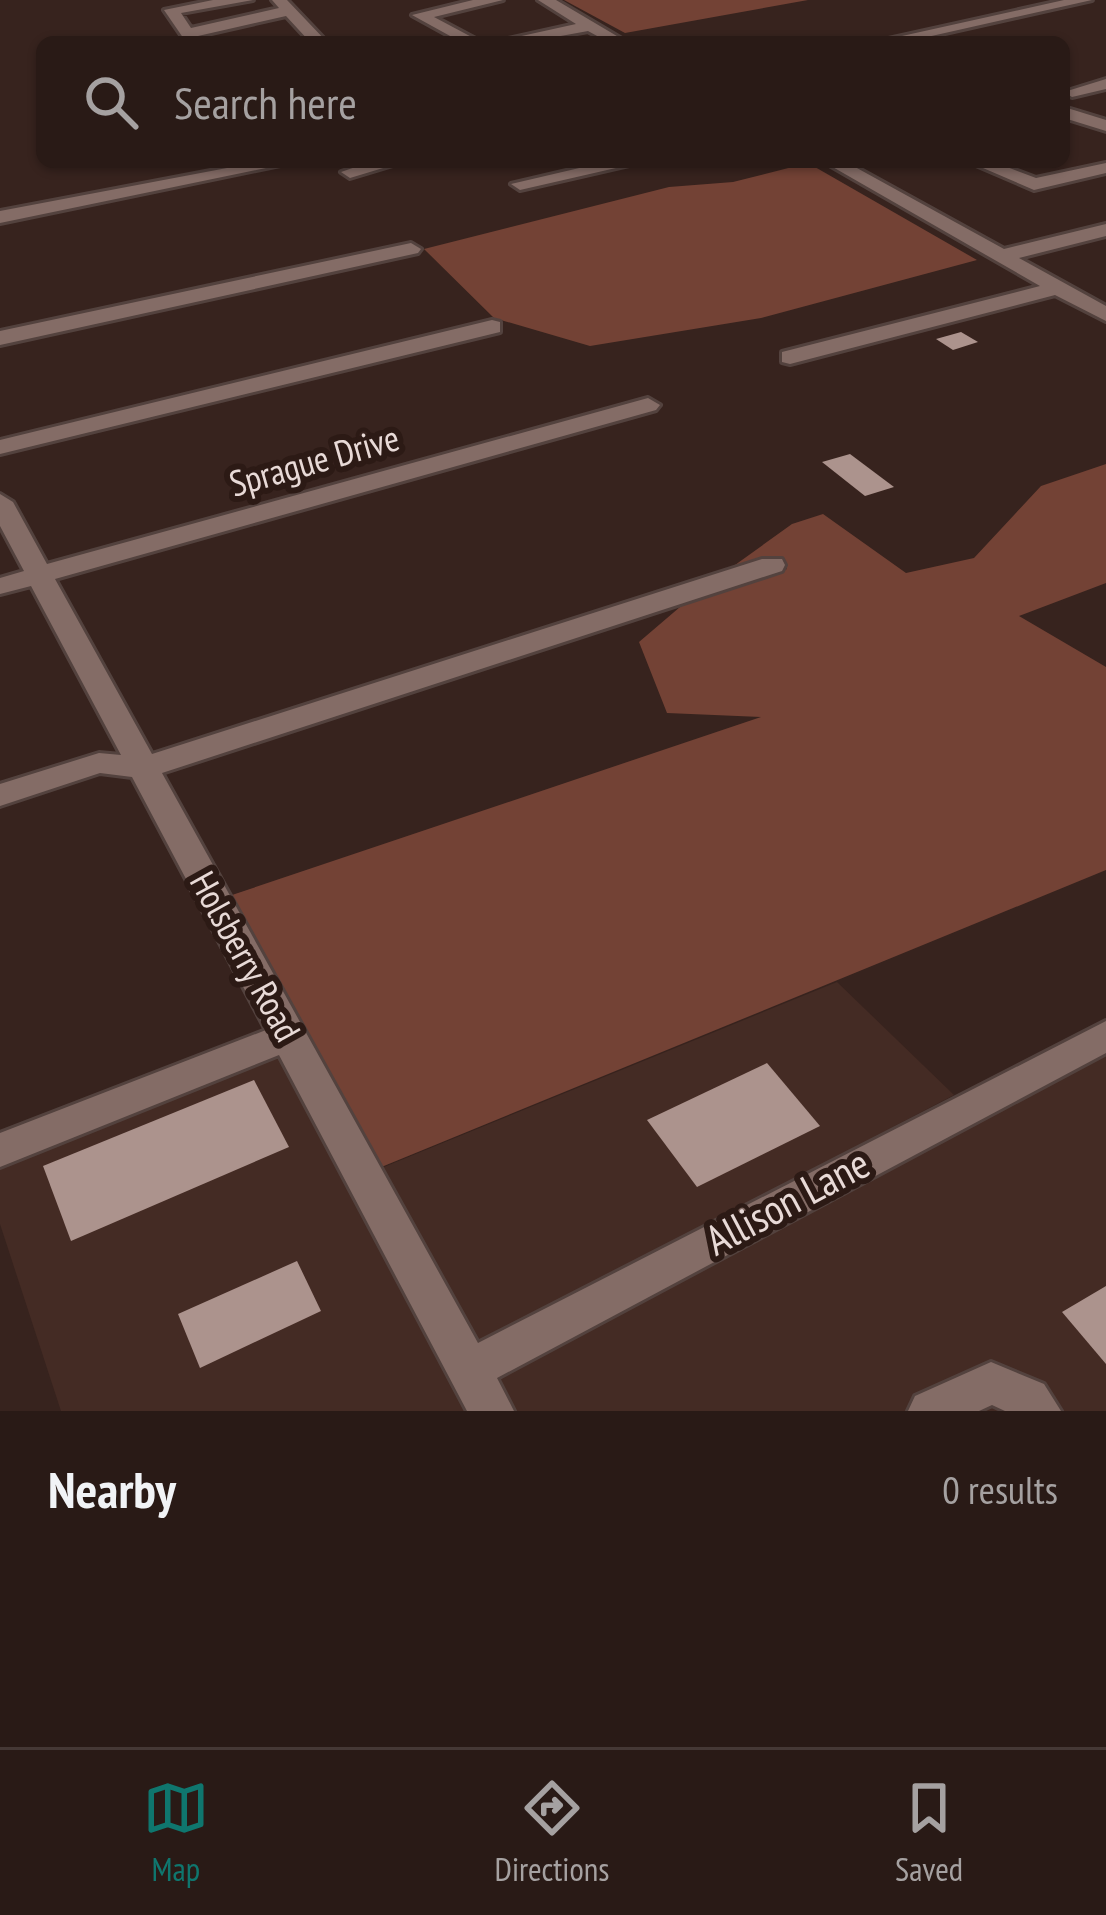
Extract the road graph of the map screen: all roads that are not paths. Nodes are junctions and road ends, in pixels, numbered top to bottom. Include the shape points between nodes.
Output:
1 (246, 0) edge
2 (545, 0) edge
3 (1085, 0) edge
4 (498, 4) edge
5 (282, 5) edge
6 (527, 23) dead end
7 (590, 26) junction
8 (932, 32) junction
9 (546, 34) junction
10 (190, 36) edge
11 (197, 36) edge
12 (313, 36) edge
13 (457, 36) edge
14 (535, 36) edge
15 (608, 36) edge
16 (912, 36) edge
17 (940, 36) edge
18 (1106, 84) edge
19 (1072, 92) dead end
20 (1070, 114) edge
21 (1106, 126) edge
22 (260, 168) edge
23 (368, 168) edge
24 (602, 168) edge
25 (844, 168) edge
26 (993, 168) edge
27 (1106, 168) edge
28 (350, 172) dead end
29 (520, 184) dead end
30 (0, 217) edge
31 (1106, 230) edge
32 (411, 249) dead end
33 (1001, 256) junction
34 (1058, 288) junction
35 (1106, 315) edge
36 (492, 327) dead end
37 (0, 338) edge
38 (790, 357) dead end
39 (648, 405) dead end
40 (0, 447) edge
41 (0, 502) edge
42 (772, 565) dead end
43 (39, 575) junction
44 (0, 586) edge
45 (143, 768) junction
46 (0, 795) edge
47 (290, 1036) junction
48 (1106, 1036) edge
49 (0, 1150) edge
50 (469, 1370) junction
51 (491, 1411) edge
52 (931, 1411) edge
53 (1038, 1411) edge

1 - 10 street via 171,10
2 - 7 street
3 - 8 street
4 - 13 street via 418,15
5 - 11 street
5 - 12 street
6 - 9 street
7 - 9 street
7 - 15 street
8 - 16 street
8 - 17 street
9 - 14 street
18 - 19 street
20 - 21 street
22 - 30 street
23 - 28 street
24 - 29 street
25 - 33 street
26 - 27 street via 1034,184
31 - 33 street
32 - 37 street
33 - 34 street
34 - 35 street
34 - 38 street
36 - 40 street
39 - 43 street, Sprague Drive
41 - 43 street, Holsberry Road
42 - 45 street
43 - 44 street, Sprague Drive
43 - 45 street, Holsberry Road
45 - 46 street via 99,763
45 - 47 street, Holsberry Road
47 - 49 street
47 - 50 street, Holsberry Road
48 - 50 street, Allison Lane
50 - 51 street, Holsberry Road
52 - 53 street via 991,1383

